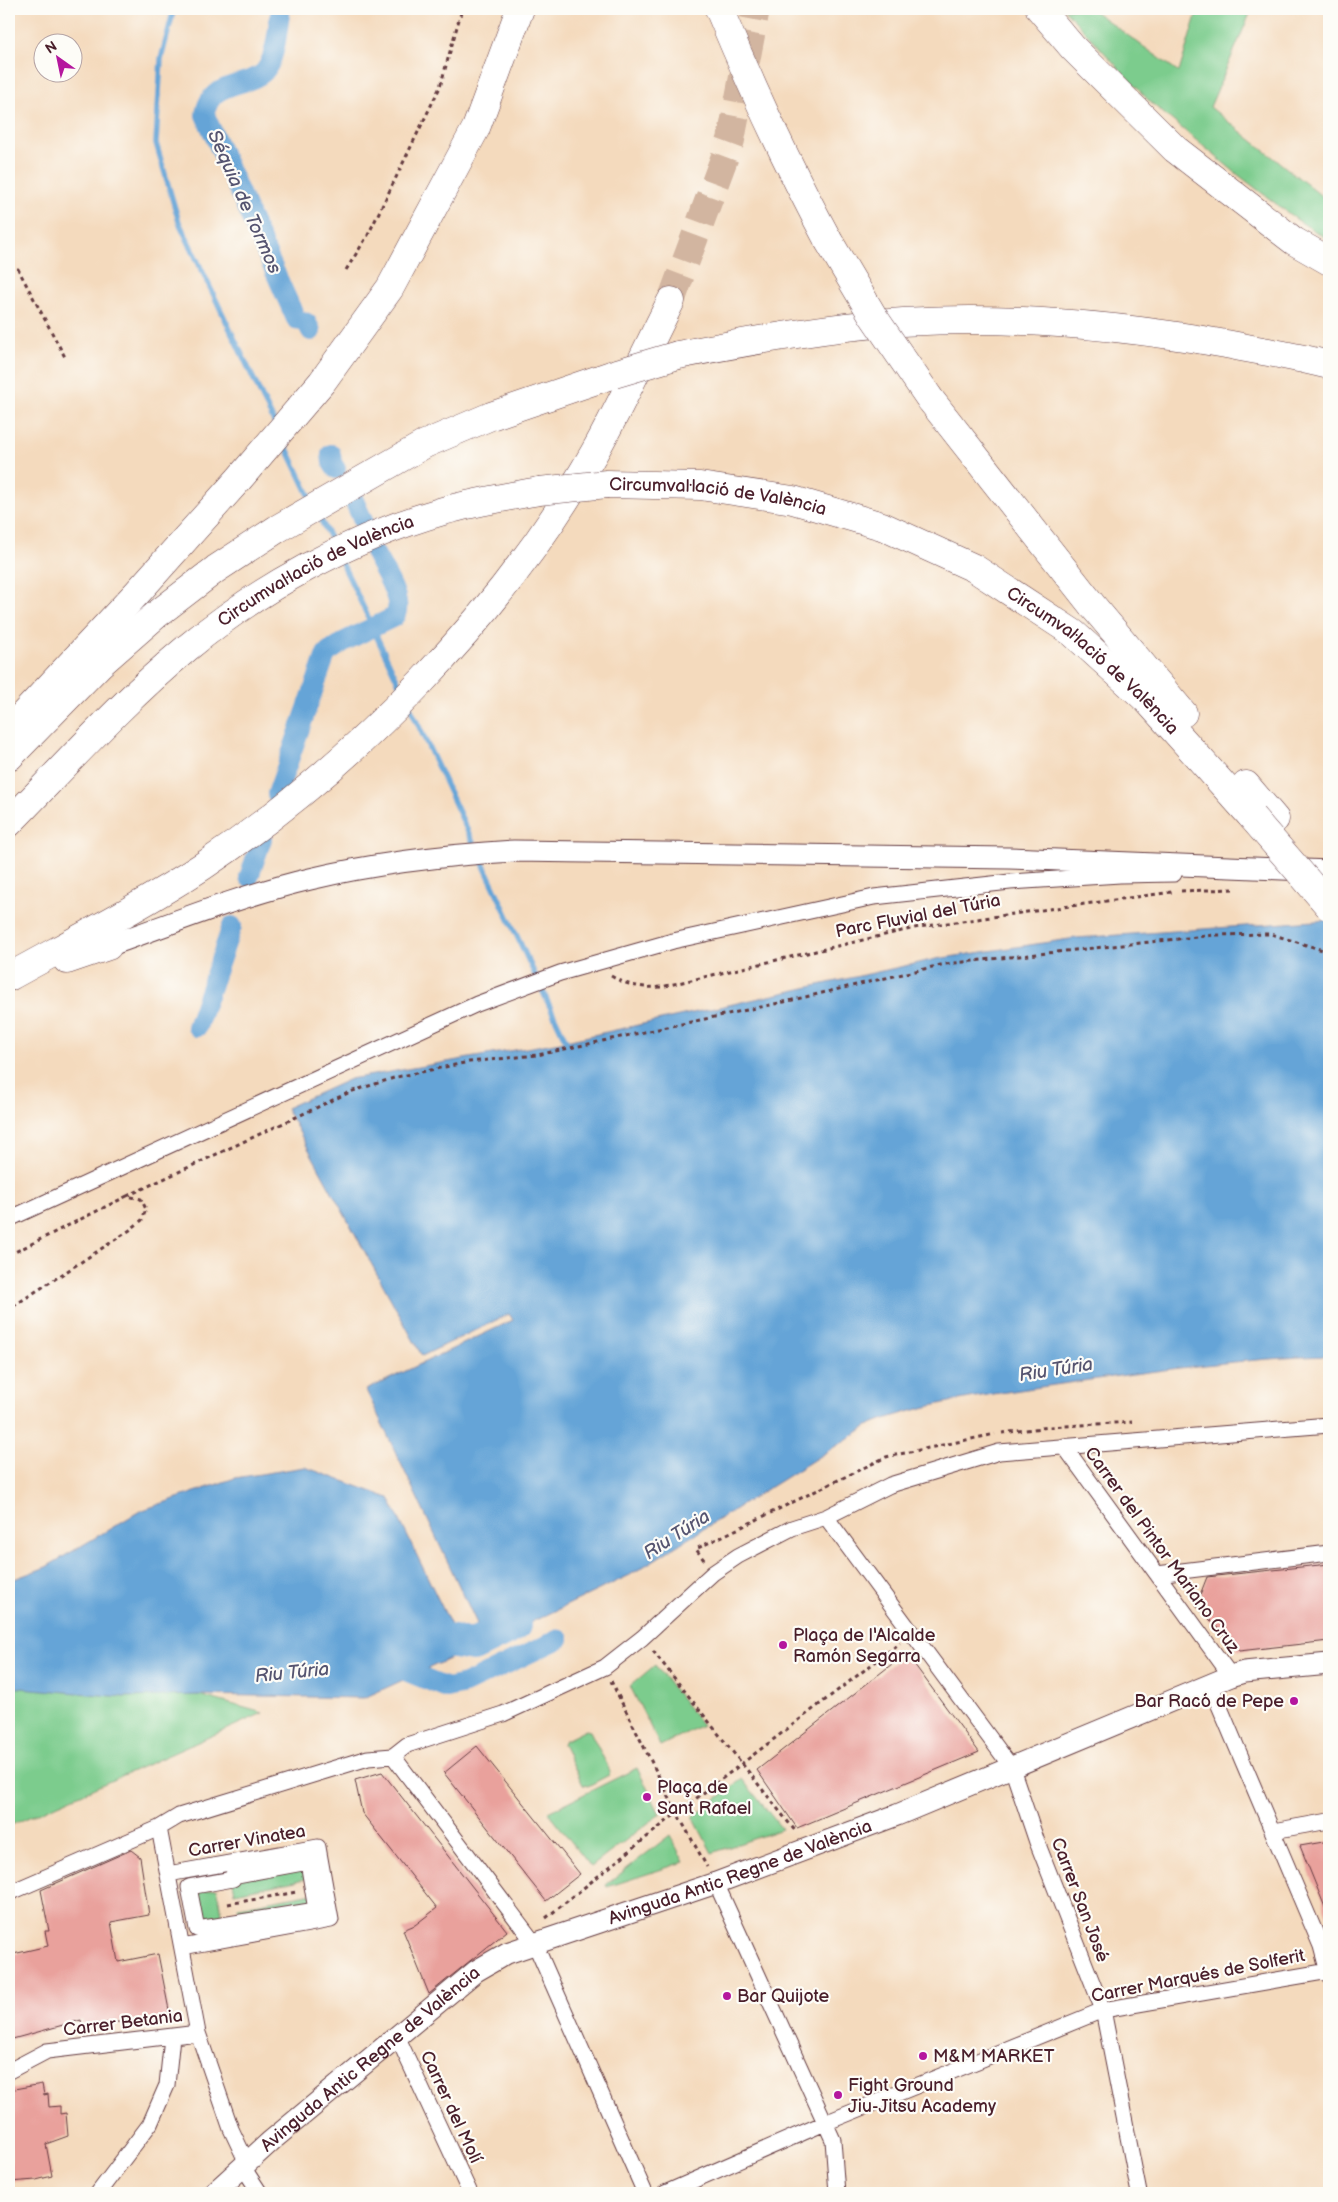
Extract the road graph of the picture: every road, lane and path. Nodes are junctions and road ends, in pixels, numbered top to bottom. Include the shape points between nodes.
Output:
1 (462, 9) edge
2 (520, 9) edge
3 (719, 9) edge
4 (1040, 9) edge
5 (1329, 261) edge
6 (9, 268) edge
7 (346, 270) dead end
8 (671, 301) tunnel mouth
9 (66, 359) dead end
10 (1329, 365) edge
11 (9, 730) edge
12 (9, 757) edge
13 (1263, 818) junction
14 (9, 823) edge
15 (1329, 872) edge
16 (1329, 882) edge
17 (1243, 889) dead end
18 (1329, 906) edge
19 (108, 946) joint
20 (1329, 952) edge
21 (607, 974) dead end
22 (9, 978) edge
23 (127, 1196) junction
24 (9, 1219) edge
25 (9, 1255) edge
26 (9, 1309) edge
27 (1329, 1425) edge
28 (1064, 1446) junction
29 (826, 1517) junction
30 (1329, 1553) edge
31 (1157, 1574) junction
32 (913, 1634) junction
33 (642, 1638) junction
34 (1329, 1664) edge
35 (604, 1667) junction
36 (1231, 1676) junction
37 (1210, 1684) junction
38 (393, 1756) junction
39 (742, 1763) junction
40 (1012, 1768) junction
41 (677, 1813) junction
42 (1329, 1821) edge
43 (159, 1828) junction
44 (1274, 1831) junction
45 (808, 1848) junction
46 (168, 1874) junction
47 (224, 1881) junction
48 (716, 1883) junction
49 (313, 1889) junction
50 (9, 1893) edge
51 (228, 1904) junction
52 (232, 1923) junction
53 (544, 1941) junction
54 (182, 1947) junction
55 (1329, 1973) edge
56 (1103, 2010) junction
57 (198, 2033) junction
58 (398, 2036) junction
59 (172, 2037) junction
60 (9, 2071) edge
61 (825, 2123) junction
62 (245, 2165) junction
63 (98, 2193) edge
64 (214, 2193) edge
65 (260, 2193) edge
66 (470, 2193) edge
67 (645, 2193) edge
68 (665, 2193) edge
69 (837, 2193) edge
70 (1139, 2193) edge

1 - 7 path via 440,87 368,236
2 - 11 highway via 476,128 390,288 322,382 239,479
3 - 13 highway, bridge via 789,168 874,316 930,399
4 - 5 highway via 1073,48 1175,149 1294,241
6 - 9 path via 18,269
8 - 22 highway via 594,453 542,534 490,605 447,655 364,738 304,791 204,865 122,916
10 - 12 highway, bridge via 1155,332 1045,321 935,321 847,327 757,340 678,355 614,374 491,416 425,444 277,528 156,615 100,664
13 - 14 highway, Circumval·lació de València, bridge via 1147,700 1073,633 974,568 882,526 793,500 700,486 607,484 539,491 443,511 379,534 304,568 245,605 187,648 134,696
13 - 16 highway
13 - 18 highway, Circumval·lació de València, bridge
15 - 19 street via 1009,858 514,851 448,855 309,879 216,907
15 - 24 street via 1120,875 1010,882 874,897 673,941 560,973 477,1004
17 - 21 path, Parc Fluvial del Túria via 1185,890 919,926 661,987 623,984
19 - 22 highway
20 - 23 path via 1271,934 1215,935 945,964 537,1055 469,1062 397,1077 350,1092
23 - 25 path
23 - 26 path via 141,1199 146,1209 142,1220
27 - 28 street
28 - 29 street via 998,1452 890,1485
28 - 31 street, Carrer del Pintor Mariano Cruz
29 - 32 street, Carrer San José
29 - 33 street via 792,1528 738,1556 713,1573
30 - 31 street
31 - 36 street, Carrer del Pintor Mariano Cruz
32 - 39 path
32 - 40 street, Carrer San José
33 - 35 street
33 - 39 path
34 - 36 street, Avinguda Antic Regne de València
35 - 38 street via 503,1714 407,1745
35 - 41 path
36 - 37 street, Avinguda Antic Regne de València
37 - 40 street, Avinguda Antic Regne de València
37 - 44 street
38 - 43 street via 368,1758 179,1816
38 - 53 street
39 - 41 path
39 - 45 path
40 - 45 street, Avinguda Antic Regne de València
40 - 56 street, Carrer San José via 1037,1842
41 - 48 path
41 - 53 path via 546,1918
42 - 44 street
43 - 46 street, Carrer Vinatea
43 - 50 street
44 - 55 street
45 - 48 street, Avinguda Antic Regne de València
46 - 54 street, Carrer Vinatea
46 - 54 street, Carrer Vinatea via 318,1847 330,1920
47 - 49 street via 232,1879 232,1876 308,1862
47 - 51 path
47 - 52 street via 190,1887 197,1929
48 - 53 street, Avinguda Antic Regne de València
48 - 61 street
49 - 51 path
49 - 52 street via 316,1910
51 - 52 path
53 - 58 street, Avinguda Antic Regne de València via 508,1953 476,1971
53 - 67 street
54 - 57 street, Carrer Vinatea
55 - 56 street, Carrer Marqués de Solferit
56 - 61 street, Carrer Marqués de Solferit
56 - 70 street, Carrer San José
57 - 59 street, Carrer Betania
57 - 62 street, Carrer Betania
58 - 62 street, Avinguda Antic Regne de València
58 - 66 street, Carrer del Molí
59 - 60 street, Carrer Betania via 47,2051
59 - 63 street via 168,2085 150,2124
61 - 68 street, Carrer Marqués de Solferit
61 - 69 street via 833,2140
62 - 64 street, Avinguda Antic Regne de València
62 - 65 street, Carrer Betania

